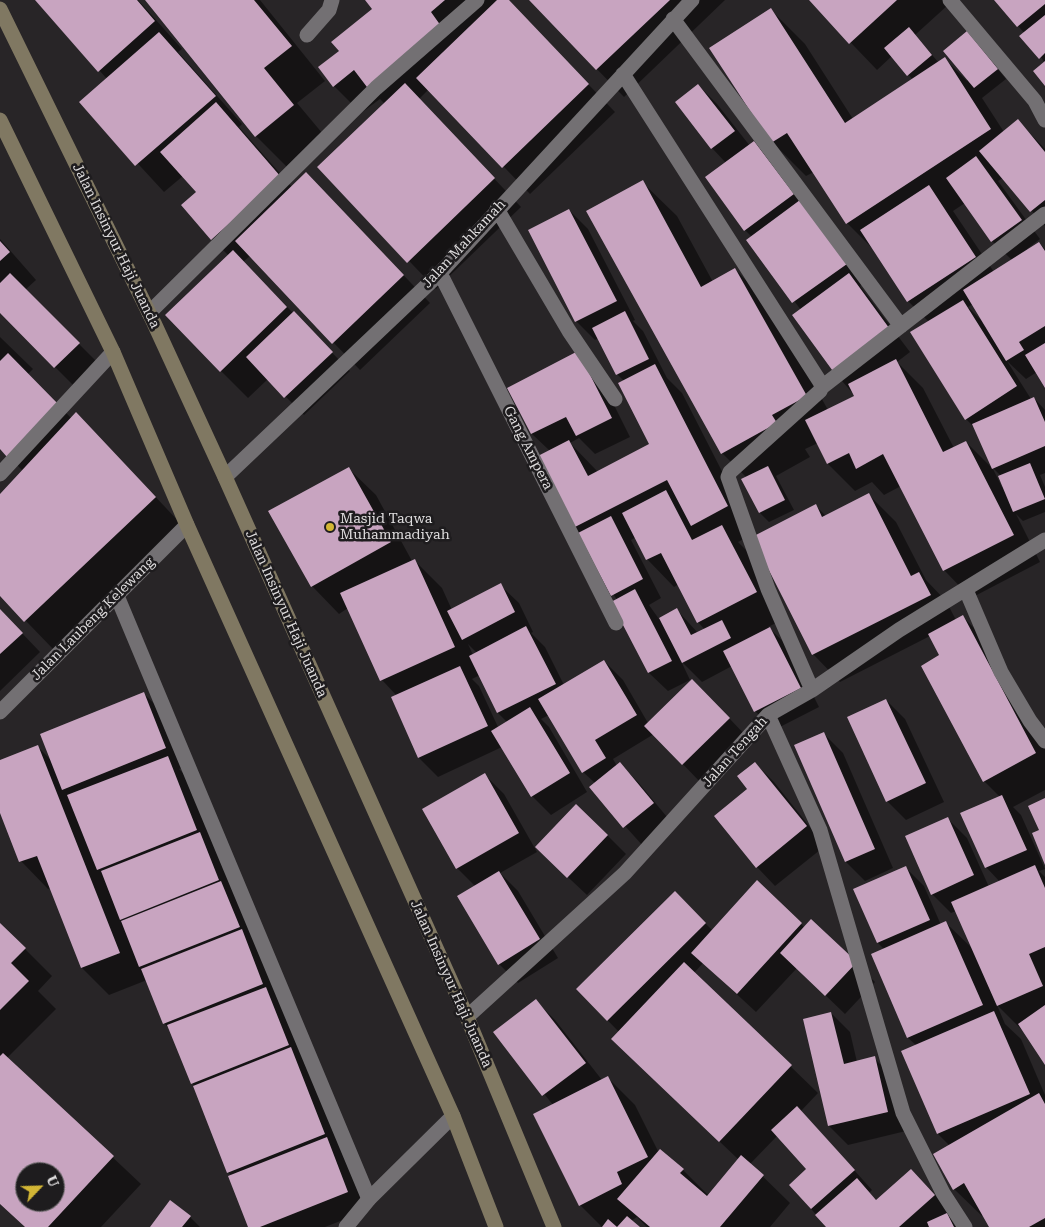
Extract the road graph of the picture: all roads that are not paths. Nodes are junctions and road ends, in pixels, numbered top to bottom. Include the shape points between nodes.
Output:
1 (332, 0) edge
2 (477, 0) edge
3 (692, 0) edge
4 (950, 0) edge
5 (0, 9) edge
6 (673, 19) junction
7 (306, 34) dead end
8 (623, 74) junction
9 (0, 120) edge
10 (1045, 120) edge
11 (497, 208) junction
12 (1045, 214) edge
13 (440, 273) junction
14 (149, 313) junction
15 (901, 326) junction
16 (113, 352) junction
17 (822, 387) junction
18 (615, 398) dead end
19 (0, 474) edge
20 (225, 477) junction
21 (186, 525) junction
22 (1045, 540) edge
23 (966, 590) junction
24 (117, 596) junction
25 (616, 623) dead end
26 (812, 690) junction
27 (0, 712) edge
28 (768, 715) junction
29 (1045, 741) edge
30 (467, 1017) junction
31 (453, 1116) junction
32 (369, 1199) junction
33 (346, 1227) edge
34 (496, 1227) edge
35 (554, 1227) edge
36 (965, 1227) edge

1 - 7 street via 329,10
2 - 14 street via 376,88
3 - 6 street, Jalan Mahkamah
4 - 10 street via 1034,101
5 - 14 main road, Jalan Insinyur Haji Juanda
6 - 8 street, Jalan Mahkamah
6 - 15 street
8 - 11 street, Jalan Mahkamah
8 - 17 street
9 - 16 main road
11 - 13 street, Jalan Mahkamah
11 - 18 street via 569,331
12 - 15 street
13 - 20 street, Jalan Mahkamah
13 - 25 street, Gang Ampera
14 - 20 main road, Jalan Insinyur Haji Juanda
15 - 17 street
16 - 19 street
16 - 21 main road
17 - 26 street via 728,477 768,589
20 - 30 main road, Jalan Insinyur Haji Juanda
21 - 24 street, Jalan Laubeng Kelewang
21 - 31 main road
22 - 23 street, Jalan Tengah
23 - 26 street, Jalan Tengah via 899,630
23 - 29 street via 1001,672
24 - 27 street, Jalan Laubeng Kelewang
24 - 32 street
26 - 28 street, Jalan Tengah
28 - 30 street, Jalan Tengah via 625,873
28 - 36 street via 820,830 903,1113 943,1193
30 - 35 main road, Jalan Insinyur Haji Juanda
31 - 32 street
31 - 34 main road
32 - 33 street

